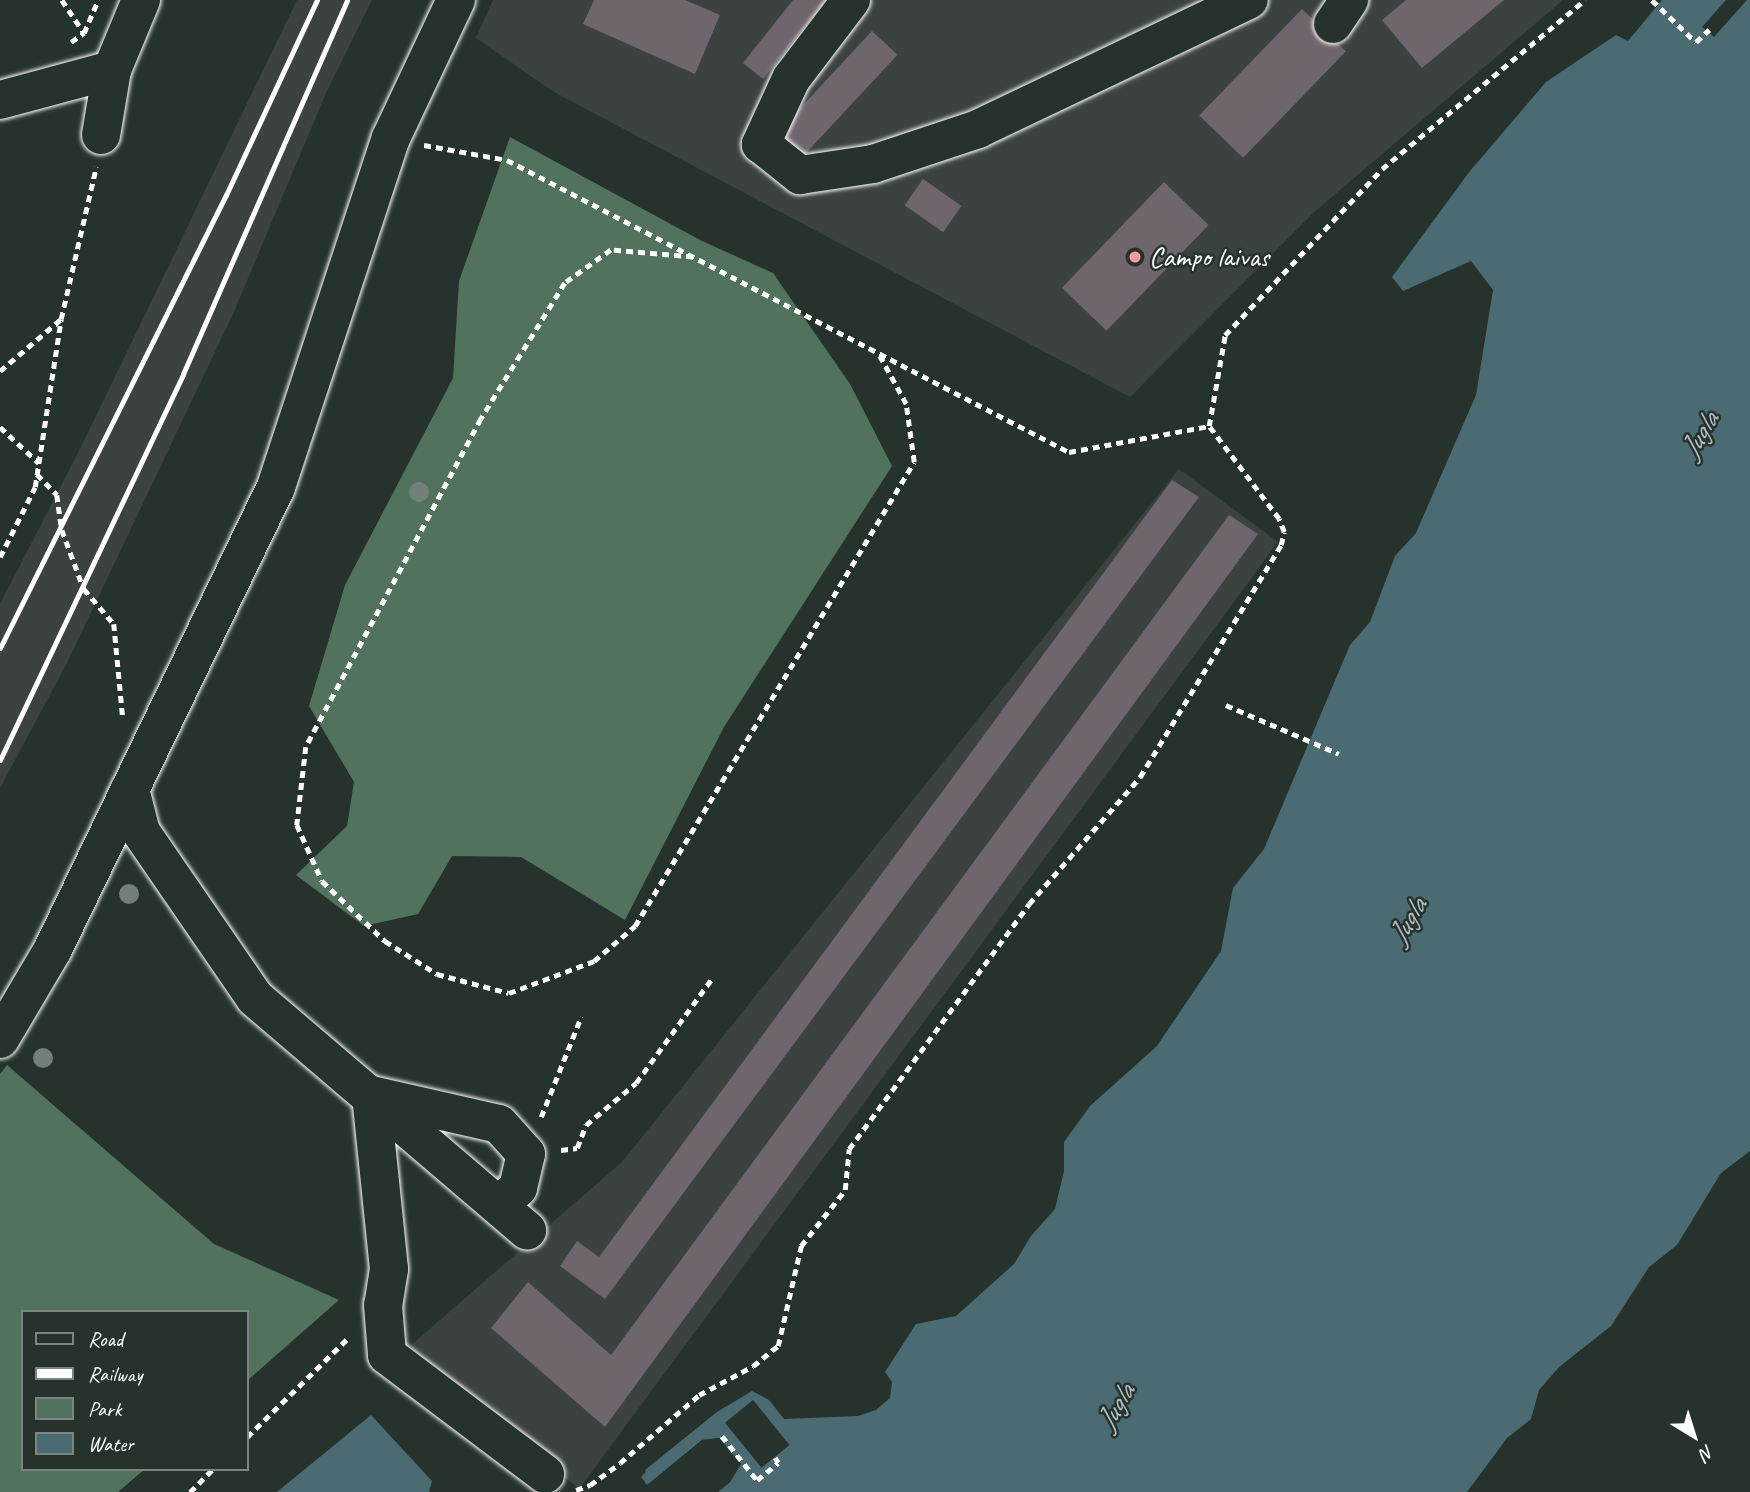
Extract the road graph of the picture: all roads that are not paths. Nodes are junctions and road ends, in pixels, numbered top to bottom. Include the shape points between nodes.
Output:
1 (141, 0) edge
2 (456, 0) edge
3 (851, 0) edge
4 (1249, 0) edge
5 (112, 70) junction
6 (0, 100) edge
7 (101, 135) road end
8 (130, 789) junction
9 (0, 1039) edge
10 (372, 1095) junction
11 (545, 1474) road end

1 - 5 street
2 - 8 street via 391,138 276,487
3 - 4 street via 791,79 761,144 800,175 873,163 978,129
5 - 6 street
5 - 7 street
8 - 9 street via 53,949
8 - 10 street via 141,832 255,998
10 - 10 street via 514,1217 526,1154 499,1124
10 - 11 street via 389,1269 383,1305 387,1354

